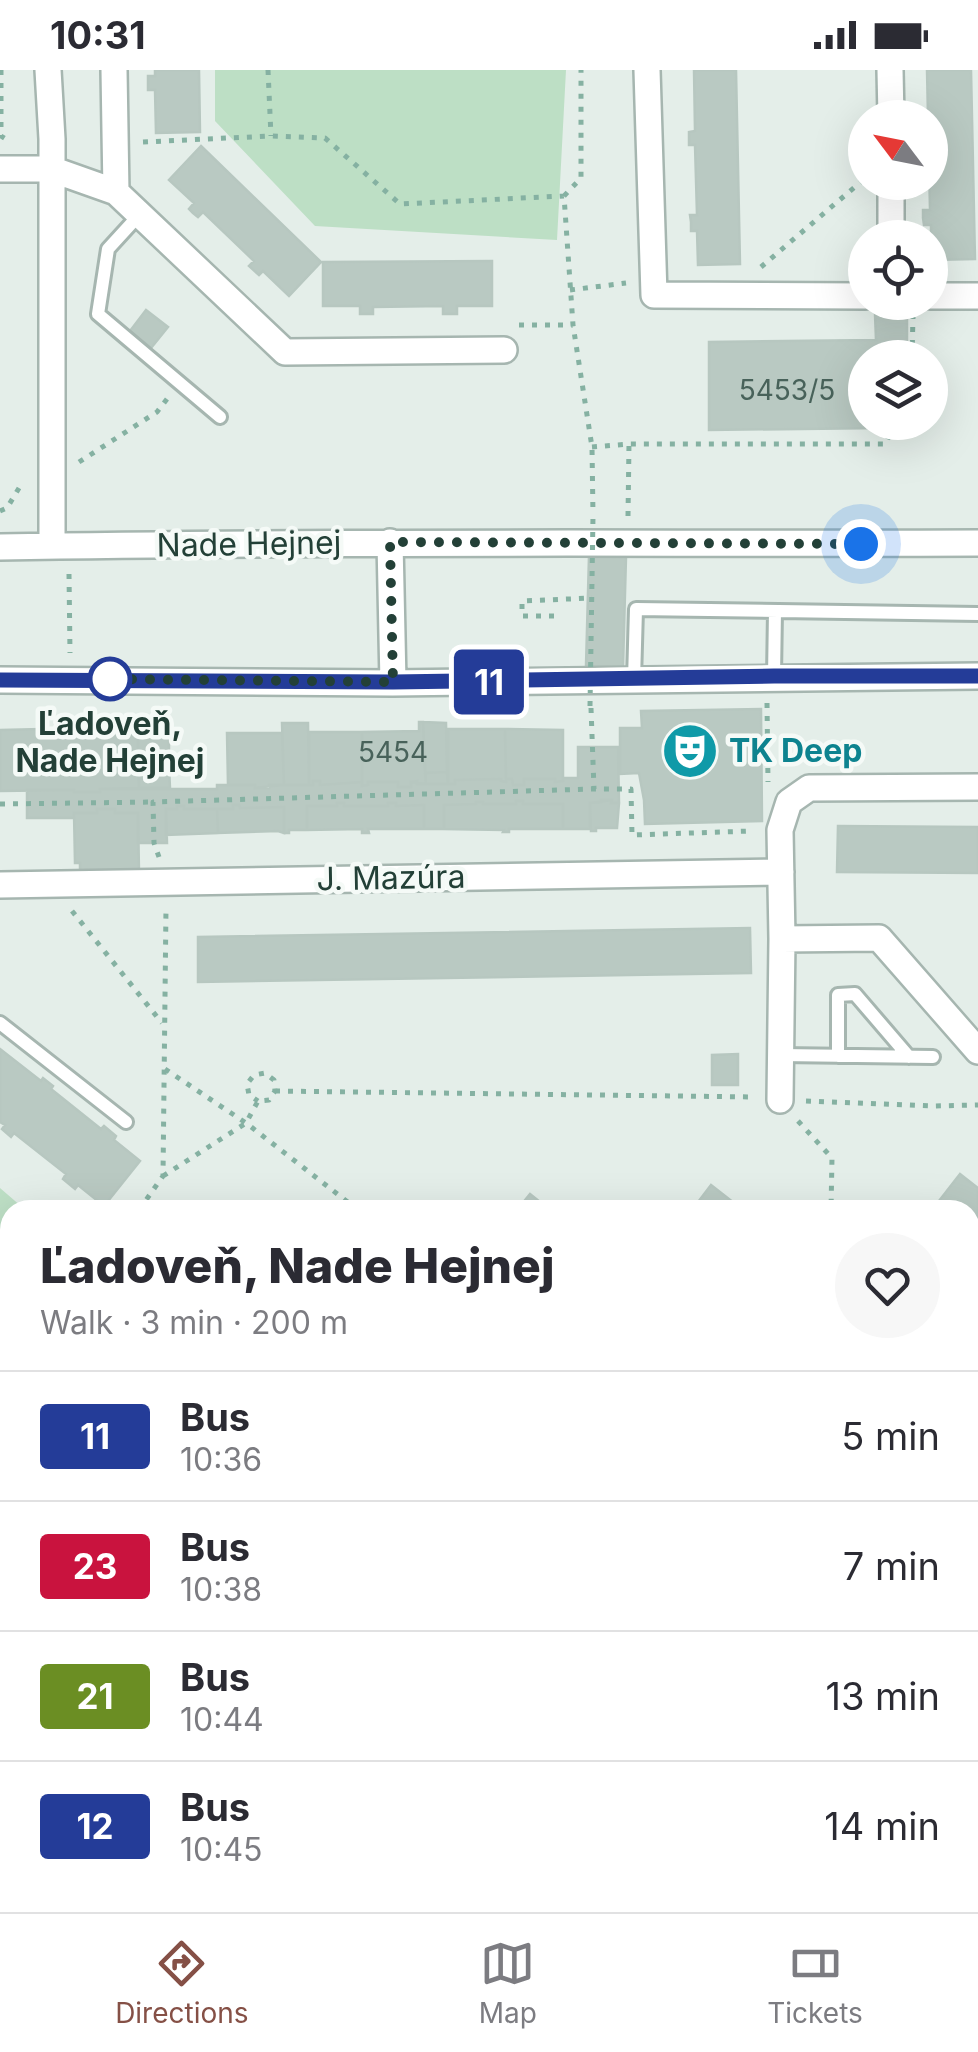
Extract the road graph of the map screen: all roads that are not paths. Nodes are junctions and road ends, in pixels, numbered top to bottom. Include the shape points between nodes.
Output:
1 (48, 70) edge
2 (114, 70) edge
3 (647, 70) edge
4 (890, 70) edge
5 (891, 100) edge
6 (51, 168) junction
7 (11, 169) edge
8 (116, 192) junction
9 (140, 214) junction
10 (848, 296) edge
11 (948, 296) edge
12 (978, 296) edge
13 (504, 350) dead end
14 (220, 417) dead end
15 (390, 542) junction
16 (978, 543) edge
17 (60, 546) junction
18 (0, 547) edge
19 (775, 611) junction
20 (978, 614) edge
21 (774, 676) junction
22 (978, 676) edge
23 (0, 680) edge
24 (634, 680) junction
25 (393, 682) junction
26 (978, 787) edge
27 (781, 872) junction
28 (0, 885) edge
29 (782, 938) junction
30 (0, 1022) edge
31 (978, 1052) edge
32 (780, 1054) junction
33 (838, 1056) junction
34 (909, 1057) junction
35 (933, 1057) dead end
36 (780, 1100) road end
37 (126, 1122) dead end

1 - 6 street
2 - 8 street
3 - 10 street via 654,295
4 - 5 street
6 - 7 street
6 - 8 street
6 - 17 street via 38,479
8 - 9 street
9 - 13 street via 285,352
9 - 14 lane via 108,250 98,314
11 - 12 street
15 - 16 street, Nade Hejnej
15 - 17 street, Nade Hejnej
15 - 25 street
17 - 18 street, Nade Hejnej
19 - 20 lane
19 - 21 lane
19 - 24 lane via 636,609
21 - 22 street
21 - 24 street
23 - 25 street
24 - 25 street
26 - 27 street via 809,788 789,802 780,830
27 - 28 street, J. Mazúra
27 - 29 street
29 - 31 street via 879,938
29 - 32 street
30 - 37 lane
32 - 33 lane
32 - 36 street
33 - 34 lane
33 - 34 lane via 838,995 856,994
34 - 35 lane

